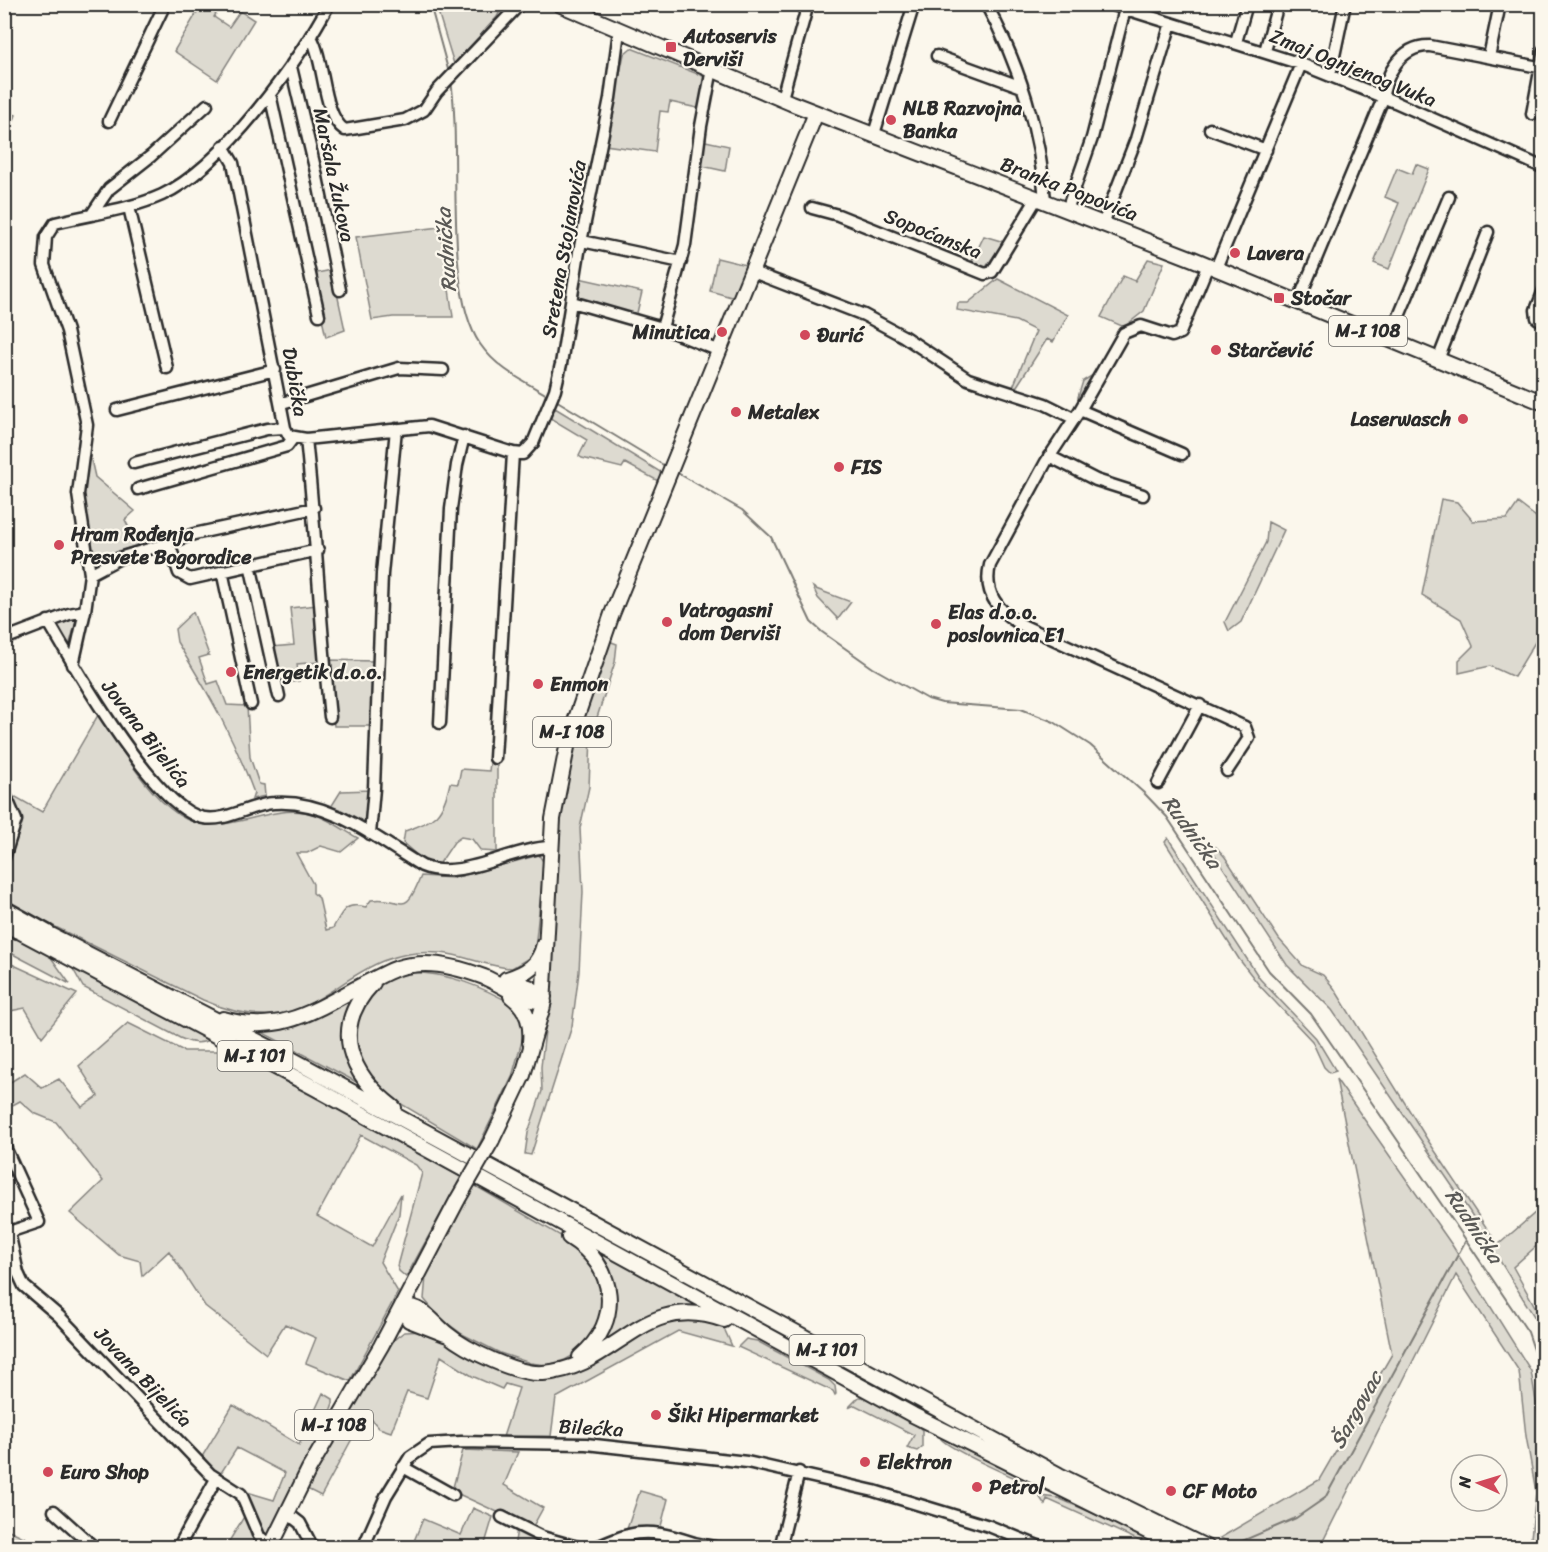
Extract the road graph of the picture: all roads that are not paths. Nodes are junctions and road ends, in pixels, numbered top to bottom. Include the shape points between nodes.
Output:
1 (165, 4) edge
2 (328, 4) edge
3 (520, 4) edge
4 (559, 4) edge
5 (808, 4) edge
6 (914, 4) edge
7 (986, 4) edge
8 (1247, 4) edge
9 (1278, 4) edge
10 (1345, 4) edge
11 (1500, 4) edge
12 (1119, 6) edge
13 (1171, 23) junction
14 (619, 31) junction
15 (311, 37) junction
16 (1236, 42) junction
17 (1544, 50) edge
18 (1264, 51) junction
19 (937, 56) dead end
20 (1489, 57) junction
21 (1301, 64) junction
22 (291, 68) junction
23 (1542, 68) edge
24 (712, 69) junction
25 (1330, 75) junction
26 (1022, 87) junction
27 (270, 94) junction
28 (1382, 96) junction
29 (786, 101) junction
30 (207, 105) dead end
31 (816, 113) junction
32 (1532, 114) dead end
33 (109, 121) dead end
34 (843, 123) junction
35 (1210, 129) dead end
36 (874, 134) junction
37 (223, 146) junction
38 (803, 147) junction
39 (1266, 150) junction
40 (1544, 168) edge
41 (1449, 197) dead end
42 (1041, 200) junction
43 (129, 207) junction
44 (812, 208) dead end
45 (1067, 210) junction
46 (92, 214) junction
47 (1103, 224) junction
48 (1488, 232) dead end
49 (582, 241) junction
50 (681, 262) junction
51 (1212, 267) junction
52 (753, 272) junction
53 (340, 290) dead end
54 (1544, 290) edge
55 (572, 302) junction
56 (1298, 303) junction
57 (319, 315) dead end
58 (1544, 322) edge
59 (662, 328) junction
60 (1389, 340) junction
61 (720, 351) junction
62 (1438, 360) junction
63 (167, 368) dead end
64 (275, 370) junction
65 (443, 370) dead end
66 (282, 403) junction
67 (1544, 403) edge
68 (117, 410) dead end
69 (1077, 414) junction
70 (285, 428) junction
71 (396, 429) junction
72 (464, 436) junction
73 (292, 438) junction
74 (306, 439) junction
75 (513, 453) junction
76 (1182, 454) dead end
77 (1049, 456) junction
78 (134, 463) dead end
79 (138, 489) dead end
80 (1143, 495) dead end
81 (314, 508) junction
82 (169, 543) junction
83 (318, 550) junction
84 (250, 564) junction
85 (222, 571) junction
86 (90, 574) junction
87 (85, 611) junction
88 (48, 621) junction
89 (4, 639) edge
90 (74, 665) junction
91 (279, 696) dead end
92 (251, 704) dead end
93 (1200, 705) junction
94 (330, 717) dead end
95 (440, 723) dead end
96 (495, 758) dead end
97 (1227, 771) dead end
98 (1158, 783) dead end
99 (4, 792) edge
100 (370, 834) junction
101 (551, 847) junction
102 (4, 858) edge
103 (4, 909) edge
104 (549, 910) junction
105 (11, 927) edge
106 (47, 933) joint
107 (379, 976) junction
108 (487, 979) junction
109 (507, 979) junction
110 (158, 992) junction
111 (544, 999) junction
112 (527, 1063) junction
113 (4, 1145) edge
114 (451, 1145) junction
115 (491, 1185) junction
116 (7, 1227) edge
117 (419, 1273) junction
118 (402, 1306) junction
119 (425, 1321) junction
120 (748, 1324) junction
121 (381, 1346) junction
122 (554, 1371) junction
123 (403, 1467) junction
124 (799, 1472) junction
125 (216, 1479) junction
126 (453, 1495) dead end
127 (54, 1511) dead end
128 (287, 1514) junction
129 (502, 1517) dead end
130 (693, 1545) edge
131 (271, 1546) edge
132 (781, 1547) edge
133 (95, 1548) edge
134 (178, 1548) edge
135 (313, 1548) edge
136 (363, 1548) edge
137 (581, 1548) edge
138 (592, 1548) edge
139 (720, 1548) edge
140 (1042, 1548) edge
141 (1181, 1548) edge
142 (1208, 1548) edge

1 - 33 street
2 - 15 street
3 - 15 street via 437,91 424,110 405,120 345,130 330,106
4 - 14 main road, Branka Popovića
5 - 29 street
6 - 36 street
7 - 26 street
8 - 16 street
9 - 18 street
10 - 25 street
11 - 20 street
12 - 13 street, Zmaj Ognjenog Vuka
12 - 45 street via 1092,138
13 - 16 street, Zmaj Ognjenog Vuka
13 - 47 street via 1136,140
14 - 24 main road, Branka Popovića
14 - 49 street, Sretena Stojanovića
15 - 22 street
16 - 18 street, Zmaj Ognjenog Vuka
17 - 23 street
18 - 21 street, Zmaj Ognjenog Vuka
19 - 26 street
20 - 23 street
20 - 28 street via 1430,46 1412,49 1394,66
21 - 25 street, Zmaj Ognjenog Vuka
21 - 39 street
22 - 27 street
22 - 53 street, Maršala Žukova
23 - 32 street
24 - 29 main road, Branka Popovića
24 - 50 street
25 - 28 street, Zmaj Ognjenog Vuka
26 - 42 street via 1039,154
27 - 37 street
27 - 57 street
28 - 40 street, Zmaj Ognjenog Vuka
28 - 56 street
29 - 31 main road, Branka Popovića
29 - 38 main road via 802,127
30 - 46 street via 109,189
31 - 34 main road, Branka Popovića / M-I 108
31 - 38 main road, M-I 108
34 - 36 main road, Branka Popovića / M-I 108
34 - 38 main road via 825,126
35 - 39 street
36 - 42 main road, Branka Popovića / M-I 108
37 - 43 street via 177,187
37 - 64 street, Dubička via 233,163
38 - 52 main road, M-I 108
39 - 51 street
41 - 60 street
42 - 44 street, Sopoćanska via 992,272 985,274 838,214
42 - 45 main road, Branka Popovića / M-I 108
43 - 46 street
43 - 63 street
45 - 47 main road, Branka Popovića / M-I 108
46 - 86 street via 56,223 46,237 43,254 46,276 67,331 87,425 78,494
47 - 51 main road, Branka Popovića / M-I 108
48 - 62 street
49 - 50 street
49 - 55 street, Sretena Stojanovića
50 - 59 street
51 - 56 main road, Branka Popovića / M-I 108
51 - 69 street via 1180,333 1172,336 1141,326 1127,330
52 - 61 main road, M-I 108
52 - 69 street via 864,315 968,379
54 - 58 street via 1536,313
55 - 59 street
55 - 75 street, Sretena Stojanovića via 555,390 530,449 523,454
56 - 60 main road, Branka Popovića / M-I 108
59 - 61 street
60 - 62 main road, Branka Popovića / M-I 108
61 - 101 main road, M-I 108 via 612,614 568,742 556,791
62 - 67 main road, Branka Popovića / M-I 108
64 - 66 street, Dubička
64 - 68 street
65 - 66 street via 399,368
66 - 70 street, Dubička
69 - 76 street
69 - 77 street
70 - 73 street, Dubička
70 - 78 street via 267,429
71 - 72 street, Dubička via 429,426
71 - 74 street, Dubička
71 - 100 street via 382,574
72 - 75 street, Dubička
72 - 95 street via 451,508
73 - 74 street, Dubička
73 - 79 street via 287,446
74 - 81 street
75 - 96 street
77 - 80 street via 1096,480
77 - 93 street via 990,565 987,580 994,602 1020,624
81 - 82 street
81 - 83 street
82 - 85 street via 179,573 186,578
82 - 86 street via 110,562
83 - 84 street
83 - 94 street via 320,625
84 - 85 street
84 - 91 street
85 - 92 street
86 - 87 street
87 - 88 street
87 - 90 street
88 - 89 street
88 - 90 street, Jovana Bijelića
90 - 100 street, Jovana Bijelića via 91,696 156,783 193,815 217,818 260,804 300,804 341,817
93 - 97 street via 1239,722 1249,733
93 - 98 street
99 - 102 street via 16,820
100 - 101 street, Jovana Bijelića via 422,866 443,871
101 - 104 main road, M-I 108
103 - 106 highway, M-I 101
104 - 109 main road via 542,951 533,966 525,974
104 - 111 main road, M-I 108
105 - 115 main road, M-I 101
106 - 110 main road, M-I 101
107 - 108 main road via 412,964 430,964
107 - 110 main road via 299,1019 269,1025 226,1020
107 - 114 main road via 360,998 350,1018 353,1059 372,1090
108 - 109 main road
108 - 111 main road via 518,996
108 - 112 main road via 521,1005 528,1018
109 - 111 main road via 530,987
110 - 114 main road, M-I 101
111 - 112 main road, M-I 108
112 - 117 main road, M-I 108, bridge via 492,1140
113 - 116 street via 39,1222
114 - 142 main road, M-I 101 via 1048,1470
115 - 120 main road, M-I 101
115 - 122 main road via 499,1196 580,1244 605,1278 610,1303 601,1336 580,1357
116 - 125 street, Jovana Bijelića via 24,1286 59,1316
117 - 118 main road, M-I 108
117 - 119 main road via 418,1295
118 - 119 main road via 409,1320
118 - 121 main road, M-I 108
119 - 121 main road via 401,1330
119 - 122 main road via 505,1365 530,1372
120 - 122 main road via 694,1312 667,1315 636,1329 584,1363
120 - 141 main road, M-I 101 via 923,1420
121 - 128 main road, M-I 108
123 - 124 street, Bilećka via 429,1444 586,1444 711,1457
123 - 126 street
123 - 136 street, Bilećka
124 - 132 street
124 - 140 street, Bilećka via 969,1520
125 - 131 street, Jovana Bijelića via 241,1494 259,1536
125 - 134 street
127 - 133 street
128 - 131 main road, M-I 108
128 - 135 street via 300,1523
129 - 137 street via 542,1537
130 - 138 street via 666,1534 644,1533 628,1534
130 - 139 street

